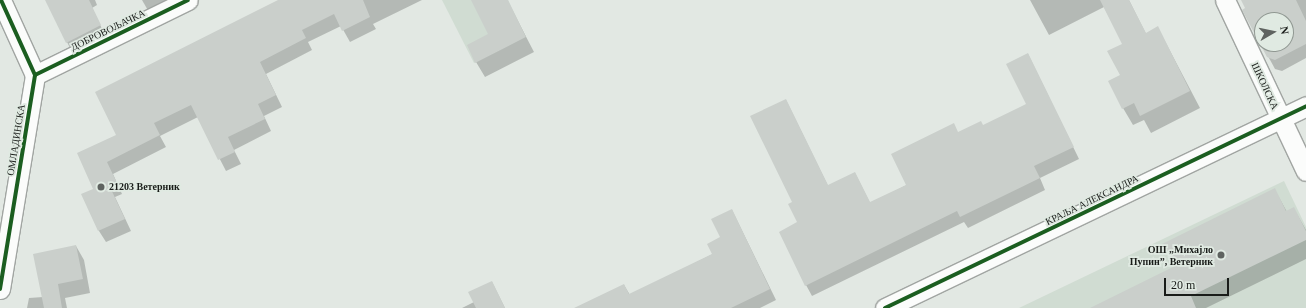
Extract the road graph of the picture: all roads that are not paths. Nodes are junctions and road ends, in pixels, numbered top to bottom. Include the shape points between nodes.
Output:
1 (1, 0) edge
2 (188, 0) edge
3 (1225, 0) edge
4 (35, 74) junction
5 (1306, 106) edge
6 (1280, 118) junction
7 (1306, 171) edge
8 (0, 289) edge
9 (885, 308) edge

1 - 4 street
2 - 4 street, ДОБРОВОЉАЧКА
3 - 6 street, ШКОЛСКА
4 - 8 street, ОМЛАДИНСКА
5 - 6 street, КРАЉА АЛЕКСАНДРА
6 - 7 street, ШКОЛСКА
6 - 9 street, КРАЉА АЛЕКСАНДРА

